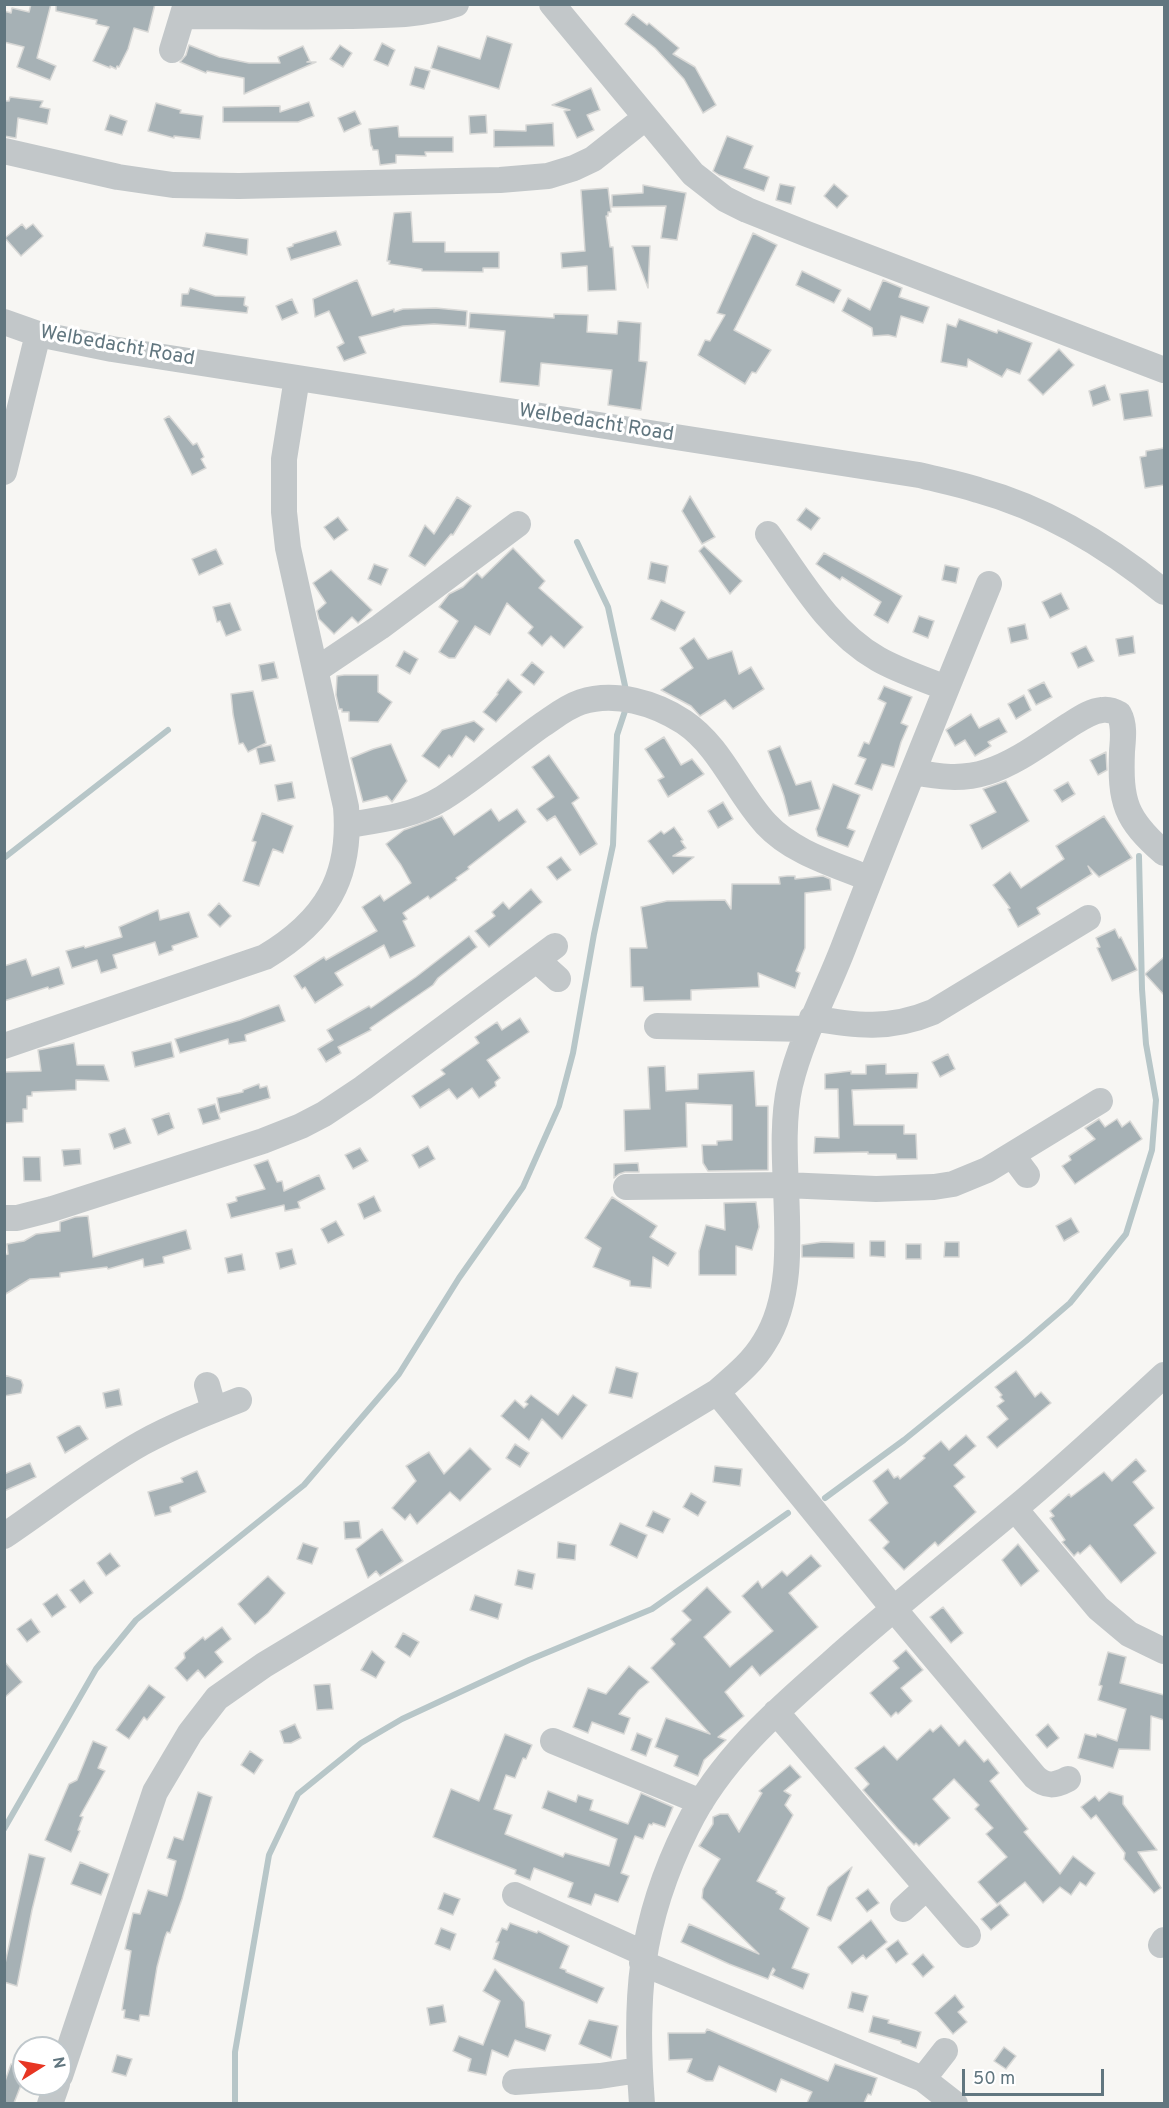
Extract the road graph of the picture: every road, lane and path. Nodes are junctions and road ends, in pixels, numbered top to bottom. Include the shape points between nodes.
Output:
1 (456, 4) edge
2 (552, 4) edge
3 (184, 10) edge
4 (172, 50) dead end
5 (645, 118) junction
6 (4, 151) edge
7 (4, 322) edge
8 (38, 334) junction
9 (1164, 370) edge
10 (297, 378) junction
11 (4, 472) edge
12 (518, 524) dead end
13 (768, 534) dead end
14 (989, 584) dead end
15 (1164, 592) edge
16 (316, 670) junction
17 (946, 688) junction
18 (914, 772) junction
19 (348, 825) junction
20 (1164, 853) edge
21 (870, 879) junction
22 (1088, 918) dead end
23 (558, 979) dead end
24 (810, 1024) junction
25 (657, 1026) dead end
26 (4, 1046) edge
27 (1100, 1101) dead end
28 (1012, 1155) junction
29 (1027, 1175) dead end
30 (785, 1185) junction
31 (626, 1187) dead end
32 (4, 1218) edge
33 (1164, 1375) edge
34 (207, 1385) dead end
35 (717, 1392) junction
36 (239, 1400) dead end
37 (214, 1410) junction
38 (1014, 1509) junction
39 (4, 1536) edge
40 (893, 1608) junction
41 (1164, 1651) edge
42 (776, 1712) junction
43 (553, 1741) dead end
44 (1068, 1779) dead end
45 (701, 1802) junction
46 (926, 1888) junction
47 (515, 1895) dead end
48 (903, 1909) dead end
49 (968, 1935) dead end
50 (643, 1958) junction
51 (72, 2040) edge
52 (945, 2051) dead end
53 (639, 2070) junction
54 (923, 2079) junction
55 (514, 2082) dead end
56 (642, 2103) edge
57 (955, 2103) edge

1 - 3 street via 383,15 292,17
2 - 5 street
3 - 4 street
5 - 6 street via 593,159 574,168 548,176 510,180 173,185 118,177
5 - 9 street via 693,174 725,199 747,210
7 - 8 street, Welbedacht Road
8 - 10 street, Welbedacht Road
8 - 11 street
10 - 15 street, Welbedacht Road via 858,465 960,485 1066,525
10 - 16 street via 284,459 284,512 288,548
12 - 16 street via 381,627
13 - 17 street via 843,634 879,660
14 - 17 street
16 - 19 street
17 - 18 street
18 - 20 street via 957,778 986,773 1077,721 1098,711 1113,711 1119,714 1123,727 1125,805 1131,818
18 - 21 street
19 - 21 street via 399,816 431,805 572,706 592,700 625,699 670,714 694,730 710,746 765,823 788,843
19 - 26 street via 341,873 333,890 319,915 286,944 251,963
21 - 24 street
22 - 24 street via 918,1018 880,1025
23 - 32 street via 546,953 363,1088 301,1126 52,1209
24 - 25 street
24 - 30 street via 787,1102
27 - 28 street
28 - 29 street
28 - 30 street via 967,1179 934,1187
30 - 31 street
30 - 35 street via 782,1302 755,1357
33 - 38 street
34 - 37 street
35 - 40 street
35 - 51 street via 274,1658 218,1698 190,1733 155,1792
36 - 37 street
37 - 39 street via 164,1431 114,1460
38 - 40 street
38 - 41 street via 1098,1608 1129,1634
40 - 42 street
40 - 44 street via 1039,1781 1052,1785
42 - 45 street via 731,1761
42 - 46 street
43 - 45 street
45 - 50 street via 668,1870
46 - 48 street
46 - 49 street
47 - 50 street
50 - 53 street via 637,2030
50 - 54 street
52 - 54 street
53 - 55 street
53 - 56 street
54 - 57 street

